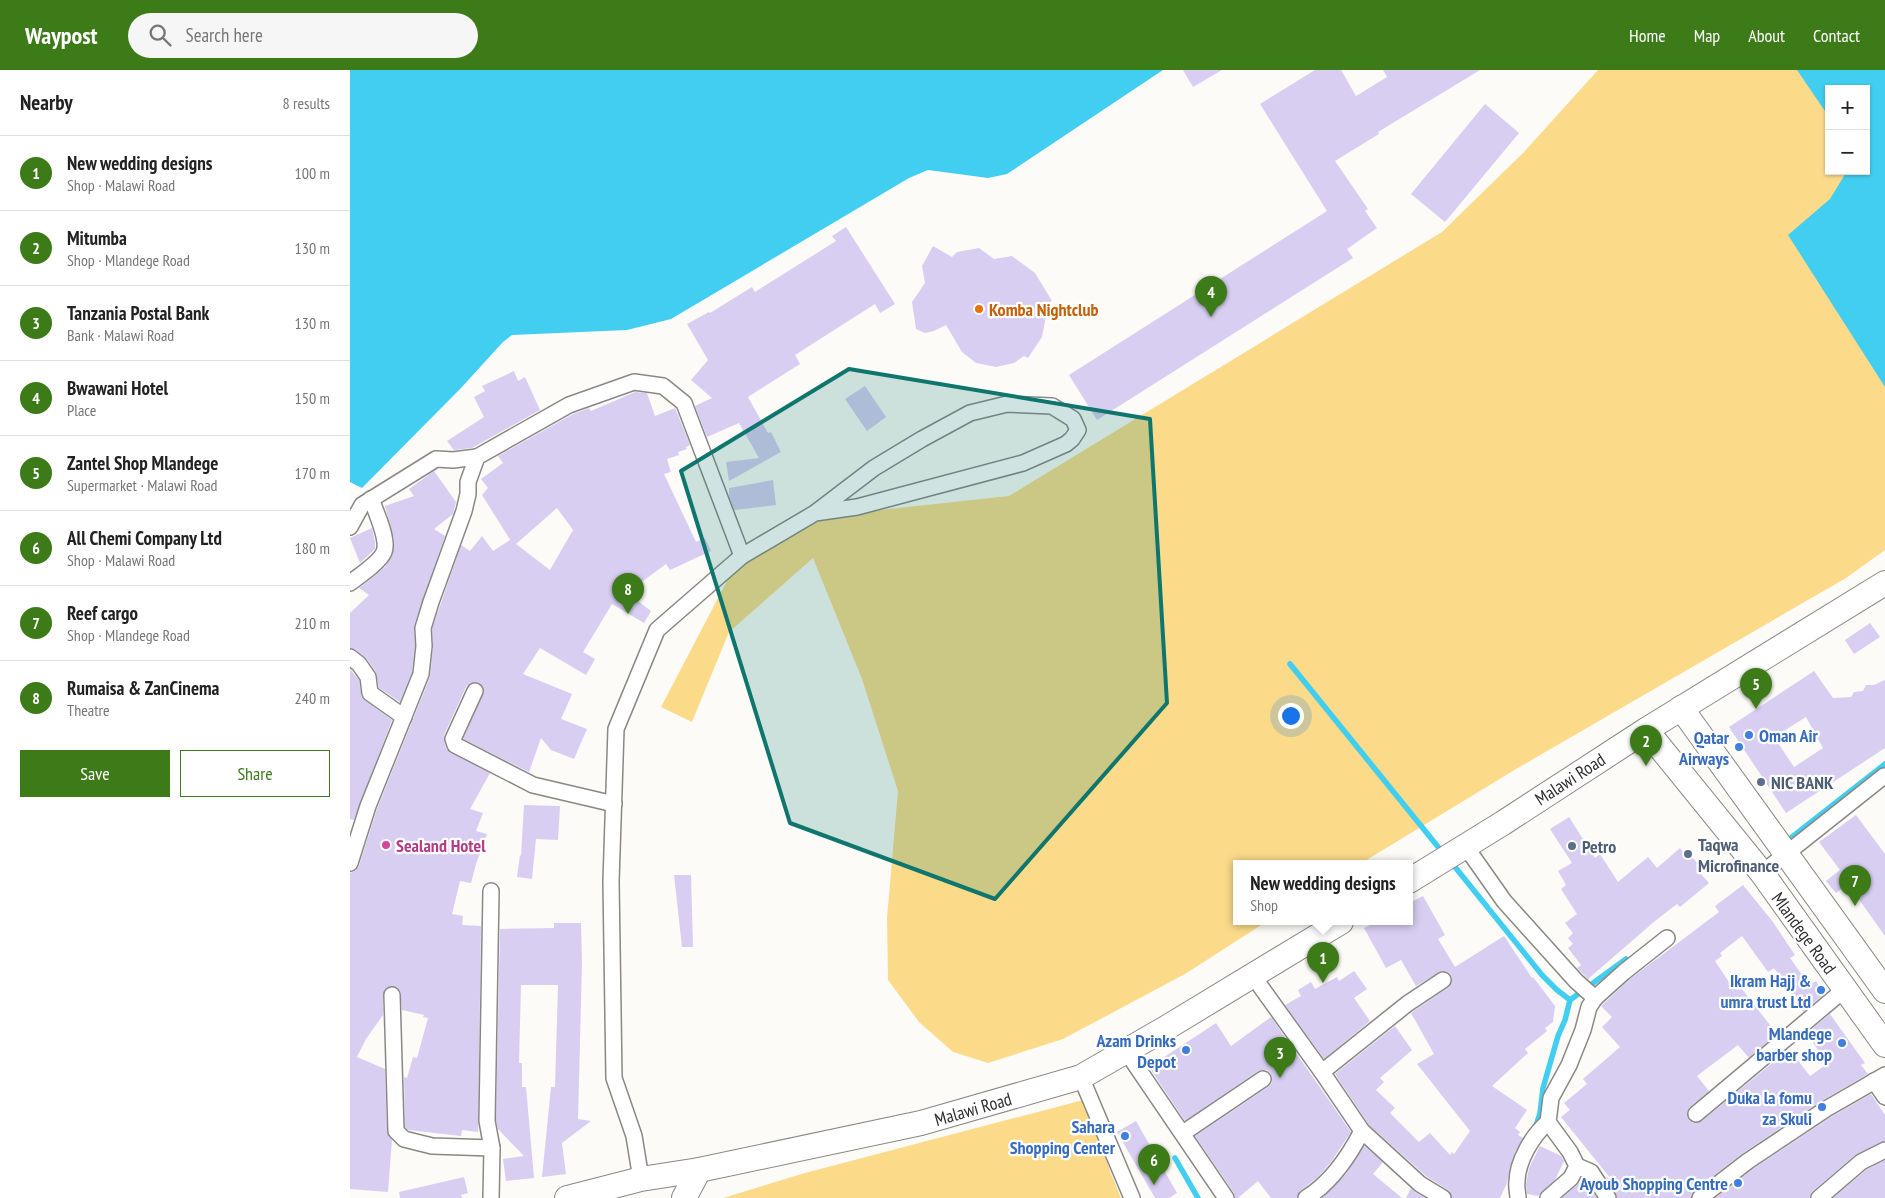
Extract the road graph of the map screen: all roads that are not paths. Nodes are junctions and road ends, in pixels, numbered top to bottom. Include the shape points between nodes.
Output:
1 (477, 457) junction
2 (371, 500) junction
3 (815, 514) junction
4 (350, 526) edge
5 (742, 556) junction
6 (350, 583) edge
7 (1885, 583) edge
8 (350, 657) edge
9 (476, 691) dead end
10 (1681, 708) junction
11 (404, 717) junction
12 (1646, 730) junction
13 (1884, 776) edge
14 (614, 804) junction
15 (353, 842) edge
16 (1466, 847) junction
17 (1786, 854) junction
18 (350, 863) edge
19 (1762, 873) junction
20 (1413, 879) edge
21 (491, 891) dead end
22 (1336, 925) edge
23 (1667, 938) dead end
24 (1253, 976) junction
25 (1443, 980) dead end
26 (1845, 989) junction
27 (1885, 991) edge
28 (392, 994) dead end
29 (1592, 995) junction
30 (1885, 1044) edge
31 (1126, 1052) junction
32 (1322, 1072) junction
33 (1081, 1077) junction
34 (1880, 1078) edge
35 (1263, 1079) dead end
36 (1885, 1097) edge
37 (1696, 1114) dead end
38 (1548, 1122) junction
39 (1362, 1131) junction
40 (1183, 1133) junction
41 (492, 1148) junction
42 (1885, 1150) edge
43 (1577, 1166) junction
44 (699, 1170) junction
45 (637, 1186) edge
46 (491, 1198) edge
47 (567, 1198) edge
48 (684, 1198) edge
49 (1132, 1198) edge
50 (1226, 1198) edge
51 (1306, 1198) edge
52 (1442, 1198) edge
53 (1518, 1198) edge
54 (1548, 1198) edge
55 (1608, 1198) edge
56 (1700, 1198) edge
57 (1819, 1198) edge

1 - 2 street via 436,459
1 - 5 street via 569,405 634,382 663,386 684,403
1 - 11 street via 468,482 464,511 431,602 424,628 421,674
2 - 4 street via 362,505
2 - 6 street via 386,541 385,550
3 - 3 street via 874,468 970,413 1007,404 1052,406 1073,419 1078,430 1066,444 1023,463 857,507
3 - 5 street
5 - 14 street via 656,630 616,728
7 - 10 main road, Malawi Road
8 - 11 street via 368,677 370,693
9 - 14 street via 453,739 455,745 533,785
10 - 12 main road, Malawi Road
10 - 17 main road, Mlandege Road
11 - 15 street
12 - 16 main road, Malawi Road
12 - 19 main road, Mlandege Road
13 - 17 street
14 - 45 street via 614,1078 634,1136
15 - 18 street
16 - 20 main road, Malawi Road
16 - 29 street via 1504,901
17 - 19 street
17 - 27 main road, Mlandege Road
19 - 26 main road, Mlandege Road
21 - 41 street via 488,1121
22 - 24 main road, Malawi Road
23 - 29 street
24 - 31 main road, Malawi Road
24 - 32 street
25 - 32 street via 1406,1004
26 - 30 main road, Mlandege Road
26 - 37 street
28 - 41 street via 396,1131 404,1139 432,1146
29 - 38 street via 1569,1065 1550,1098
31 - 33 main road, Malawi Road
31 - 40 street
32 - 39 street
33 - 44 main road, Malawi Road via 921,1124
33 - 49 street
34 - 36 street
34 - 56 street via 1826,1109
35 - 40 street
38 - 43 street
38 - 53 street via 1522,1159 1516,1181
39 - 51 street via 1332,1176
39 - 52 street via 1420,1184
40 - 50 street
41 - 46 street
42 - 57 street via 1861,1162
43 - 54 street via 1571,1178
43 - 55 street via 1591,1172
44 - 45 main road, Malawi Road
44 - 48 main road
45 - 47 main road, Malawi Road

